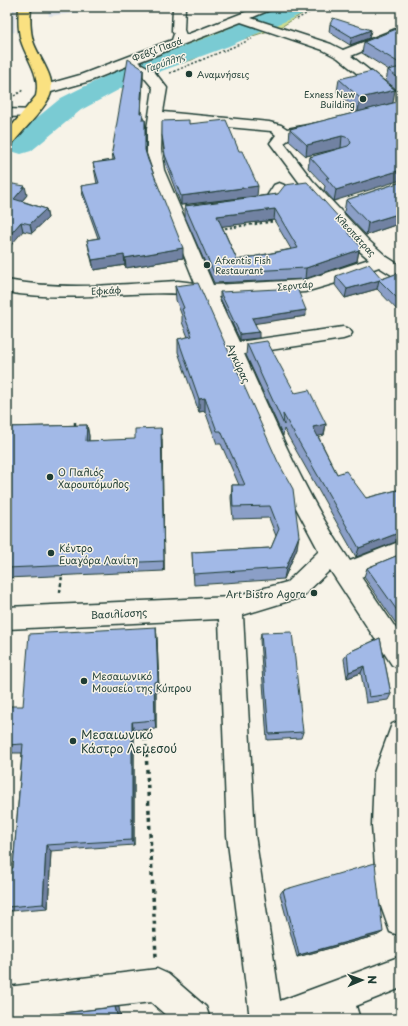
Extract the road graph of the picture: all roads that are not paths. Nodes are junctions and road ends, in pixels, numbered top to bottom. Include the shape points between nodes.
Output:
1 (25, 7) edge
2 (179, 7) edge
3 (268, 7) edge
4 (246, 19) junction
5 (401, 30) edge
6 (178, 41) junction
7 (342, 54) junction
8 (131, 63) junction
9 (46, 90) junction
10 (401, 102) edge
11 (401, 107) edge
12 (386, 111) edge
13 (7, 113) edge
14 (29, 113) junction
15 (158, 116) junction
16 (331, 124) edge
17 (285, 135) junction
18 (7, 141) edge
19 (279, 188) dead end
20 (234, 205) edge
21 (381, 261) junction
22 (401, 273) edge
23 (7, 286) edge
24 (206, 290) junction
25 (343, 332) dead end
26 (233, 349) junction
27 (401, 550) edge
28 (338, 563) junction
29 (231, 608) junction
30 (7, 618) edge
31 (401, 657) edge
32 (401, 733) edge
33 (401, 921) edge
34 (401, 972) edge
35 (7, 1003) edge
36 (341, 1008) edge
37 (194, 1019) edge
38 (266, 1019) edge
39 (275, 1019) edge

1 - 9 main road via 26,35
2 - 6 street
3 - 4 street, Φεβζί Πασά
4 - 6 street, Φεβζί Πασά
4 - 7 street
5 - 7 street
6 - 8 street, Φεβζί Πασά
7 - 10 street
8 - 9 street, Φεβζί Πασά
8 - 15 street, Αγκύρας via 152,77 160,88
9 - 14 main road
11 - 12 street
13 - 14 street
14 - 18 main road
15 - 17 street via 269,126
15 - 24 street, Αγκύρας via 153,157 181,211 183,234
16 - 17 street
17 - 21 street, Κλεοπάτρας via 277,143 338,206 362,244
19 - 20 street via 272,200
21 - 22 street, Κλεοπάτρας
21 - 24 street, Σερντάρ via 305,286
23 - 24 street, Εφκάφ via 52,292 178,287
24 - 26 street, Αγκύρας
25 - 26 street
26 - 28 street, Αγκύρας via 289,474
27 - 28 street
28 - 29 street, Βασιλίσσης via 294,590
28 - 31 street, Αγκύρας
29 - 30 street, Βασιλίσσης
29 - 38 street via 241,835
32 - 33 street via 388,773 386,825 392,895
34 - 36 street
35 - 37 street via 157,985
36 - 39 street

